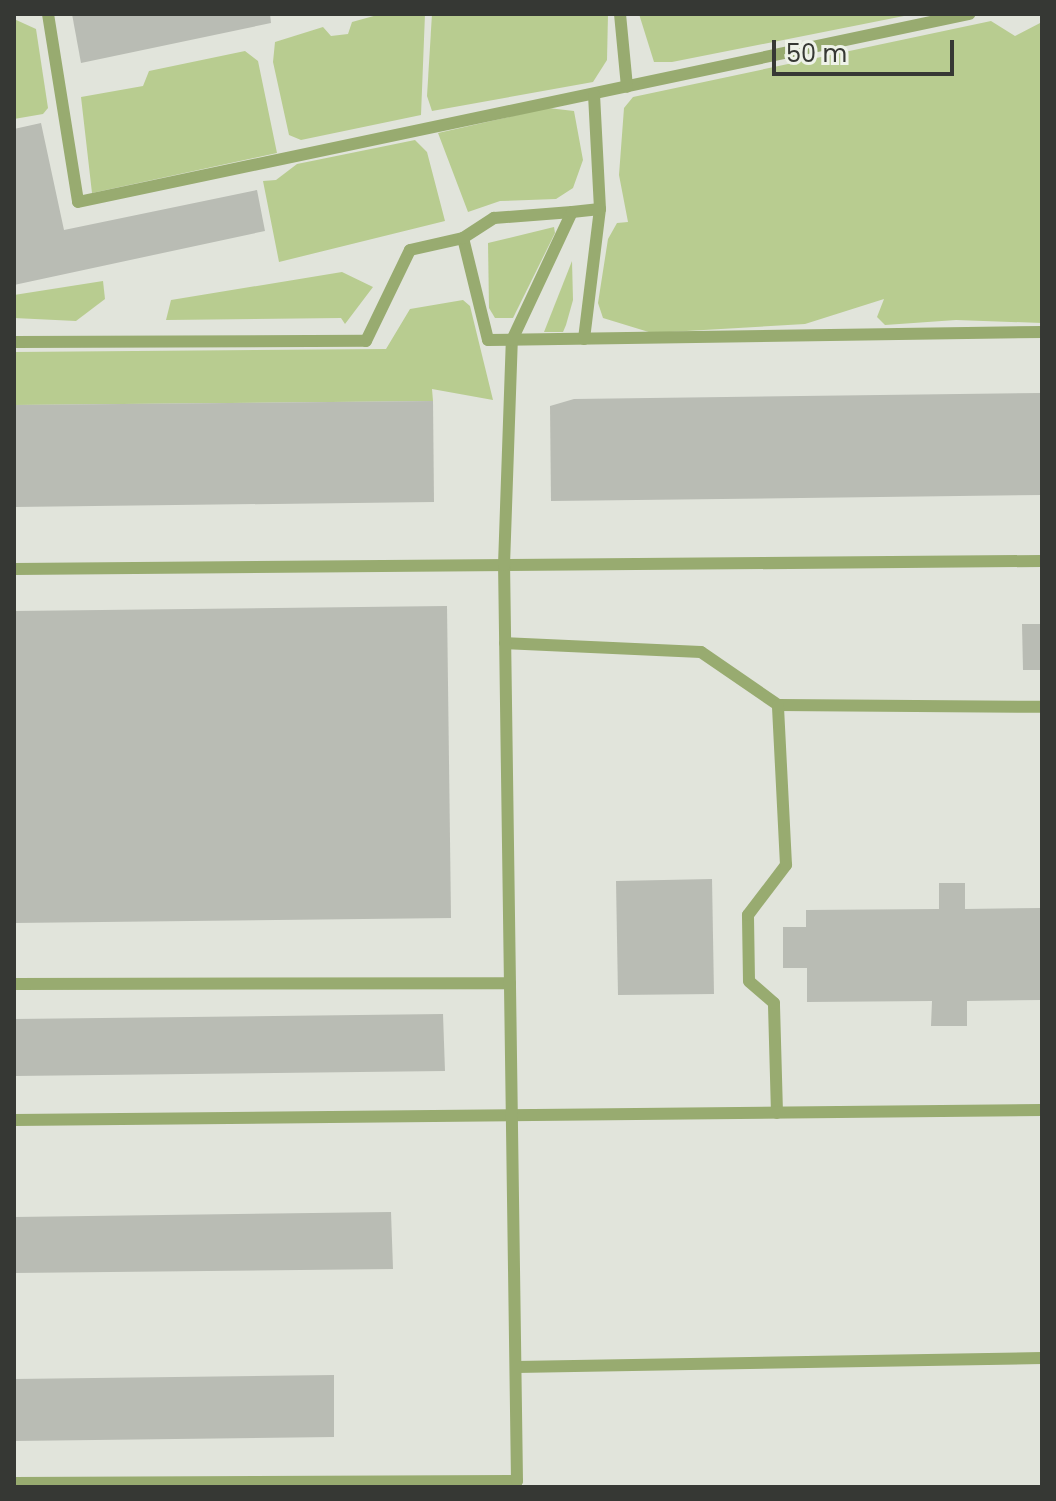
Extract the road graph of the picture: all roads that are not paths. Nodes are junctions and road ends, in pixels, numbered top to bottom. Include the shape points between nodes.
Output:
1 (48, 14) edge
2 (620, 14) edge
3 (969, 14) edge
4 (627, 87) junction
5 (594, 95) junction
6 (600, 209) junction
7 (572, 212) junction
8 (463, 238) junction
9 (1042, 332) edge
10 (584, 339) junction
11 (512, 340) junction
12 (14, 342) edge
13 (1042, 561) edge
14 (504, 565) junction
15 (14, 569) edge
16 (505, 643) junction
17 (778, 705) junction
18 (1042, 707) edge
19 (510, 983) junction
20 (14, 984) edge
21 (1042, 1110) edge
22 (777, 1113) junction
23 (512, 1115) junction
24 (14, 1120) edge
25 (1042, 1358) edge
26 (516, 1367) junction
27 (14, 1483) edge

1 - 5 lane via 78,202
2 - 4 lane
3 - 4 lane
4 - 5 lane
5 - 6 lane
6 - 7 lane
6 - 10 lane
7 - 8 lane via 494,218
7 - 11 lane
8 - 11 lane via 488,340
8 - 12 lane via 410,250 366,341
9 - 10 lane
10 - 11 lane
11 - 14 lane
13 - 14 lane
14 - 15 lane
14 - 16 lane
16 - 17 lane via 701,652
16 - 19 lane
17 - 18 lane
17 - 22 lane via 786,865 748,915 749,981 774,1003
19 - 20 lane
19 - 23 lane
21 - 22 lane
22 - 23 lane
23 - 24 lane
23 - 26 lane
25 - 26 lane
26 - 27 lane via 517,1481

